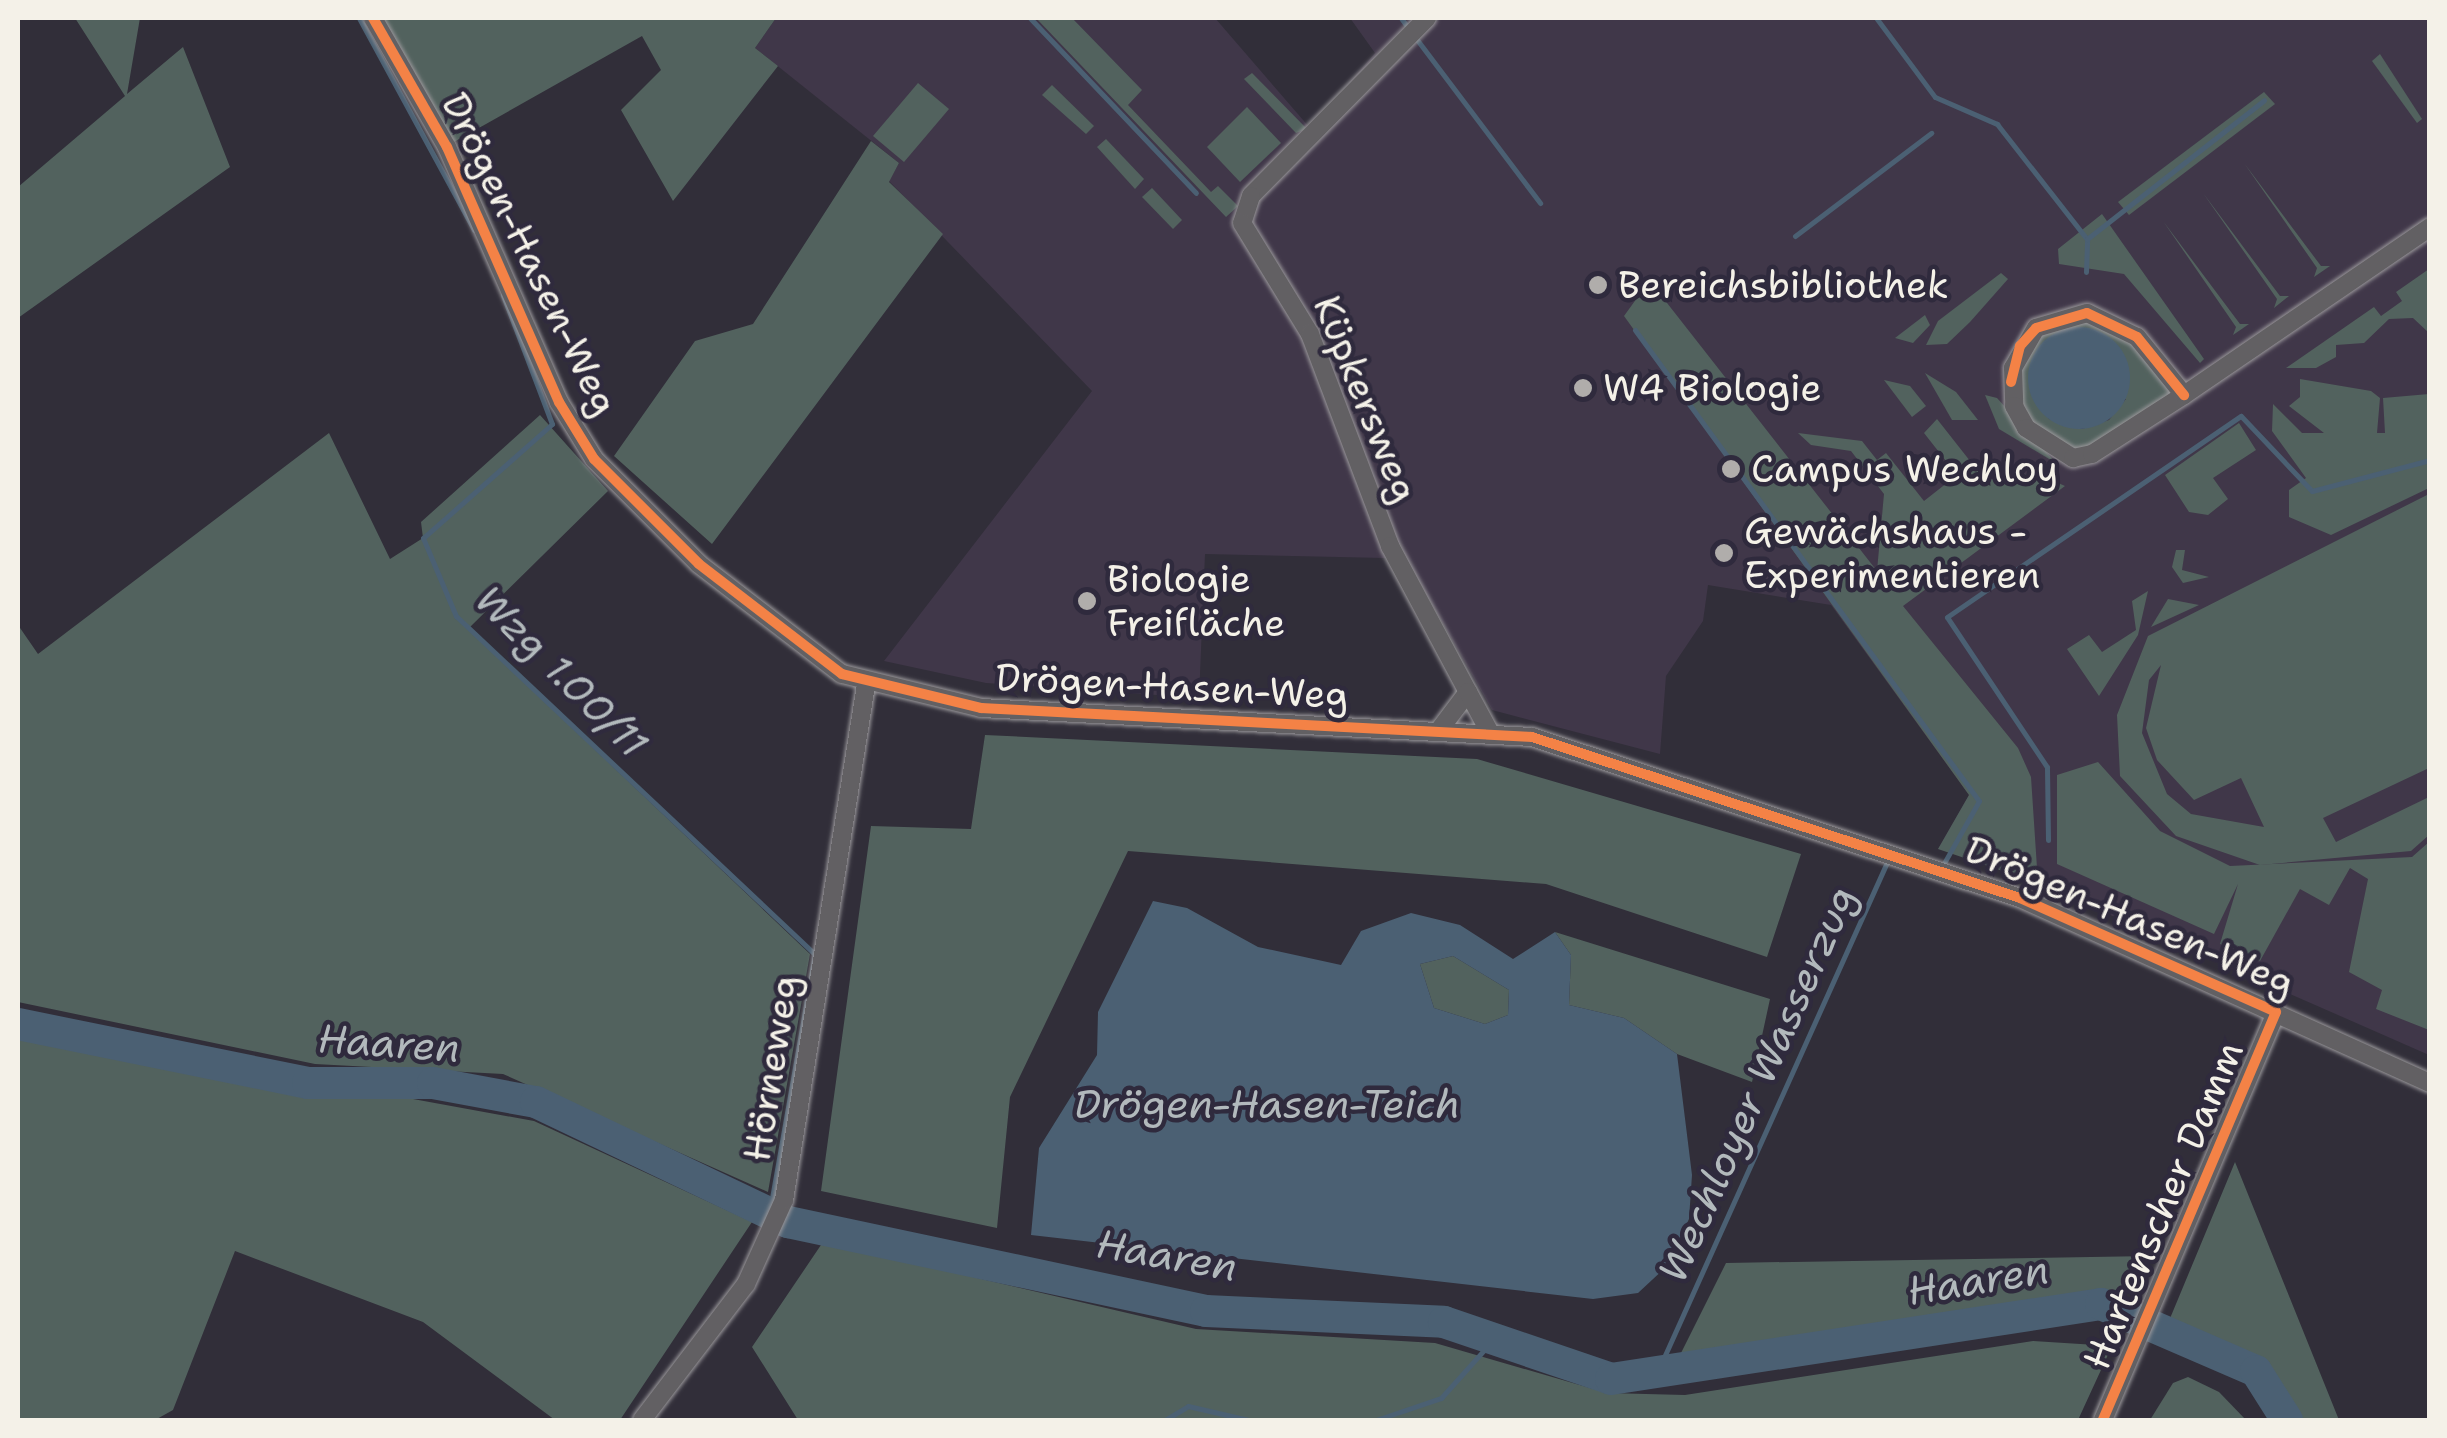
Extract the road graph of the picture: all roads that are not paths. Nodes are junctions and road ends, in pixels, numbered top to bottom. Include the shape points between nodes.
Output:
1 (373, 18) edge
2 (1427, 18) edge
3 (2430, 227) edge
4 (2184, 395) junction
5 (866, 685) junction
6 (1468, 692) junction
7 (1440, 729) junction
8 (1489, 731) junction
9 (2276, 1012) junction
10 (2430, 1084) edge
11 (642, 1420) edge
12 (2103, 1420) edge

1 - 5 street, Drögen-Hasen-Weg via 447,148 559,402 594,459 699,564
2 - 6 street, Küpkersweg via 1251,196 1242,223 1310,334 1390,546
3 - 4 street
4 - 4 street via 2138,337 2088,313 2036,328 2012,368 2014,406 2026,428 2073,458
5 - 7 street, Drögen-Hasen-Weg via 981,708
5 - 11 street, Hörneweg via 784,1200 746,1284
6 - 7 street
6 - 8 street, Küpkersweg
7 - 8 street, Drögen-Hasen-Weg
8 - 9 street, Drögen-Hasen-Weg via 1574,748 2020,898
9 - 10 street, Drögen-Hasen-Weg
9 - 12 street, Hartenscher Damm

